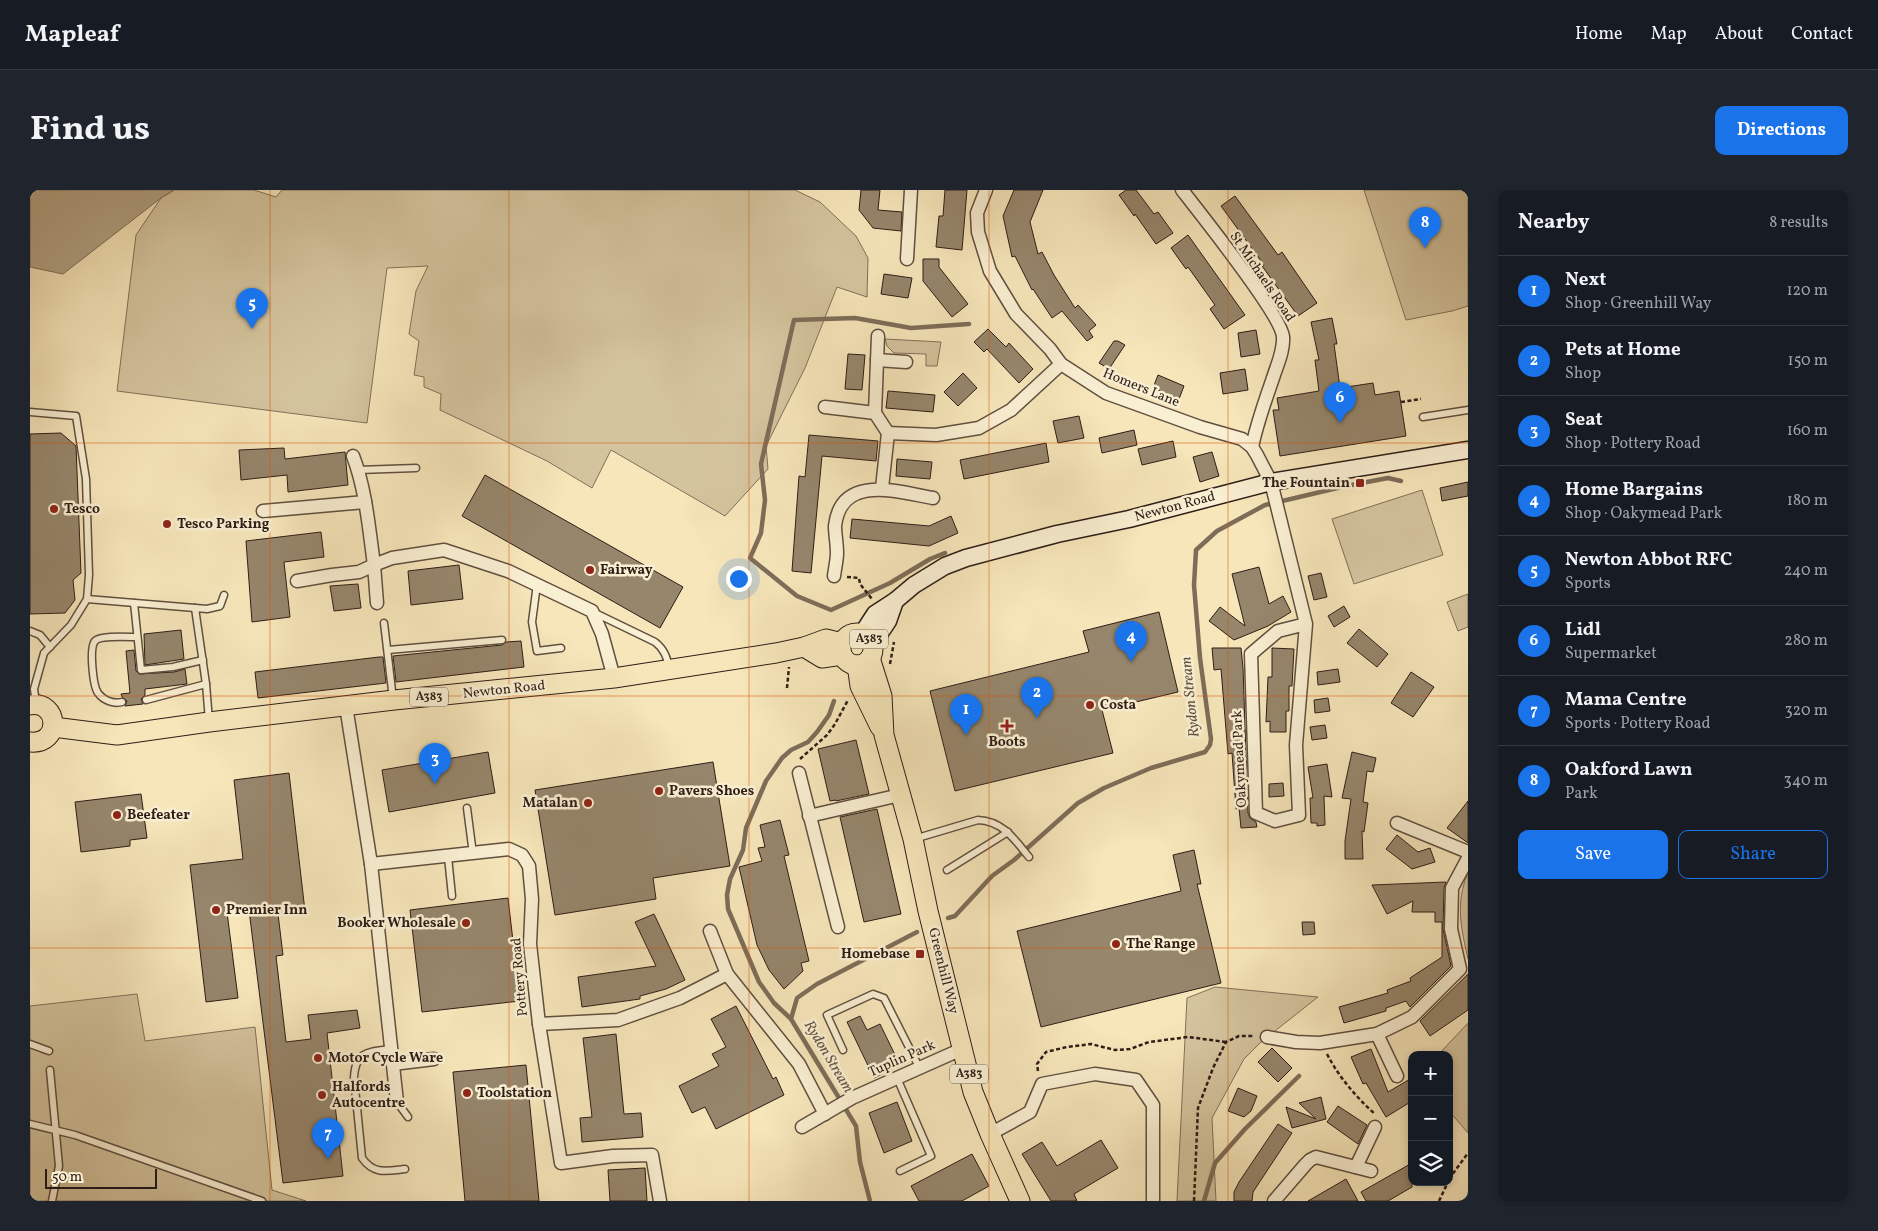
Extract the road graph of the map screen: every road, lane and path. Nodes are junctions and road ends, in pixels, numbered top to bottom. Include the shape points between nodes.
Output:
1 (911, 190) edge
2 (986, 190) edge
3 (1182, 190) edge
4 (908, 259) dead end
5 (878, 336) dead end
6 (877, 360) junction
7 (906, 362) dead end
8 (1061, 364) junction
9 (1421, 399) dead end
10 (1401, 402) dead end
11 (825, 407) dead end
12 (1468, 410) edge
13 (30, 412) edge
14 (875, 413) junction
15 (1423, 417) dead end
16 (888, 433) junction
17 (1252, 447) junction
18 (1468, 450) edge
19 (353, 456) dead end
20 (416, 468) dead end
21 (358, 470) junction
22 (882, 488) junction
23 (1272, 489) junction
24 (933, 498) dead end
25 (365, 502) junction
26 (263, 511) dead end
27 (374, 565) junction
28 (834, 576) joint
29 (297, 581) dead end
30 (537, 584) junction
31 (224, 596) dead end
32 (87, 599) junction
33 (872, 599) dead end
34 (134, 603) junction
35 (377, 603) dead end
36 (195, 608) junction
37 (592, 611) junction
38 (384, 623) dead end
39 (1306, 624) junction
40 (30, 631) edge
41 (137, 637) junction
42 (895, 638) dead end
43 (502, 640) dead end
44 (50, 647) junction
45 (561, 648) dead end
46 (388, 650) junction
47 (858, 650) junction
48 (203, 660) junction
49 (889, 665) dead end
50 (669, 670) junction
51 (614, 678) junction
52 (206, 684) junction
53 (850, 698) dead end
54 (146, 700) dead end
55 (394, 700) junction
56 (122, 702) dead end
57 (33, 704) edge
58 (346, 706) junction
59 (210, 722) junction
60 (53, 727) junction
61 (30, 742) edge
62 (799, 773) joint
63 (900, 795) junction
64 (467, 808) dead end
65 (809, 816) junction
66 (1398, 824) dead end
67 (1008, 832) junction
68 (913, 839) junction
69 (1468, 852) edge
70 (472, 854) junction
71 (448, 857) junction
72 (1029, 857) dead end
73 (1468, 858) edge
74 (371, 864) junction
75 (947, 870) dead end
76 (452, 896) dead end
77 (838, 927) dead end
78 (710, 931) dead end
79 (727, 974) junction
80 (539, 1024) junction
81 (1377, 1034) junction
82 (1267, 1037) joint
83 (1226, 1042) junction
84 (1320, 1043) junction
85 (30, 1044) edge
86 (391, 1049) junction
87 (962, 1049) junction
88 (843, 1050) dead end
89 (49, 1051) dead end
90 (434, 1059) dead end
91 (393, 1064) junction
92 (919, 1067) junction
93 (50, 1070) dead end
94 (1397, 1076) dead end
95 (897, 1078) junction
96 (1042, 1084) junction
97 (397, 1102) joint
98 (825, 1114) junction
99 (408, 1118) dead end
100 (30, 1124) edge
101 (802, 1127) dead end
102 (1375, 1127) joint
103 (55, 1130) junction
104 (990, 1134) junction
105 (1468, 1153) edge
106 (1356, 1167) junction
107 (405, 1168) dead end
108 (900, 1171) dead end
109 (1371, 1171) dead end
110 (1453, 1175) edge
111 (1446, 1186) edge
112 (52, 1201) edge
113 (262, 1201) edge
114 (660, 1201) edge
115 (1020, 1201) edge
116 (1153, 1201) edge
117 (1194, 1201) edge
118 (1274, 1201) edge
119 (1439, 1201) edge

1 - 4 street
2 - 8 street, Homers Lane via 977,212 978,232 990,271 1016,314
3 - 17 street, St Michaels Road via 1252,284 1278,322 1283,336 1282,350
5 - 6 street
6 - 7 street
6 - 14 street
8 - 16 street via 1011,410 979,428 936,435
8 - 17 street, Homers Lane via 1106,393 1242,439
9 - 10 path
11 - 14 street
12 - 15 lane
13 - 32 lane via 76,416 86,479
14 - 16 street
16 - 22 street
17 - 23 street
18 - 23 main road, Newton Road
19 - 21 street
20 - 21 lane
21 - 25 street
22 - 24 street
22 - 28 street via 850,496 840,506 835,526 837,553
23 - 39 street, Oakymead Park
23 - 47 main road, Newton Road via 1057,534 966,558 930,574 876,614
25 - 26 street
25 - 27 street
27 - 29 street via 359,572
27 - 30 street via 392,558 444,550
27 - 35 street
28 - 33 path via 859,578
30 - 37 street
30 - 45 lane via 532,622 537,651
31 - 36 lane via 220,606
32 - 34 lane
32 - 44 lane via 71,625
34 - 36 lane
34 - 41 lane
36 - 48 lane
37 - 50 lane via 655,642 667,658
37 - 51 street
38 - 46 lane
39 - 39 street, Oakymead Park via 1278,631 1251,654 1256,813 1275,820 1298,815 1296,745
40 - 44 lane via 40,635
41 - 48 lane via 141,670
41 - 56 lane via 101,638 95,641 92,649 94,683 98,693 105,700 116,704
42 - 49 path
43 - 46 lane
44 - 57 lane via 44,653
46 - 55 lane
47 - 50 main road, Newton Road / A383 via 822,658 804,647
47 - 63 main road, Greenhill Way / A383 via 860,686 884,735
48 - 52 lane
50 - 51 main road, Newton Road / A383
51 - 55 main road, Newton Road / A383
52 - 54 lane
52 - 59 lane
53 - 62 path via 836,724 800,760
55 - 58 main road, Newton Road / A383
57 - 60 main road via 50,712
58 - 59 main road, Newton Road / A383
58 - 74 street
59 - 60 main road, Newton Road / A383 via 118,735
60 - 61 main road via 43,740
62 - 65 street
63 - 65 street
63 - 68 main road, Greenhill Way / A383
64 - 70 lane
65 - 77 street
66 - 69 street
67 - 68 lane via 988,820 978,820
67 - 72 lane
67 - 75 lane
68 - 87 main road, Greenhill Way / A383
70 - 71 street, Pottery Road
70 - 80 street, Pottery Road via 509,849 522,855 529,866 532,899 530,944
71 - 74 street, Pottery Road
71 - 76 lane
73 - 81 street via 1452,888 1451,929 1460,969 1412,1017
74 - 86 street
78 - 79 street
79 - 80 street, Pottery Road via 680,998 618,1020
79 - 98 street via 799,1064
80 - 114 street via 561,1163 652,1154
81 - 84 street
81 - 94 street
82 - 83 path via 1239,1036
82 - 84 street
83 - 96 path via 1188,1037 1149,1042 1122,1050 1091,1044 1046,1052 1036,1064
83 - 117 path via 1198,1108
84 - 102 path via 1337,1073 1379,1118
85 - 89 lane
86 - 91 street
86 - 107 lane via 367,1053 357,1059 354,1067 362,1158 374,1169
87 - 92 street, Tuplin Park
87 - 104 main road, Greenhill Way / A383 via 973,1092
88 - 92 lane via 827,1015 873,994 884,998
90 - 91 street
91 - 97 street
92 - 95 street, Tuplin Park
93 - 103 lane
95 - 98 street, Tuplin Park
95 - 108 lane via 931,1156
96 - 104 street via 1030,1112
96 - 116 street via 1095,1074 1136,1080 1153,1105
97 - 99 lane
98 - 101 street, Tuplin Park
100 - 103 lane
102 - 106 street
103 - 112 lane via 58,1166
103 - 113 lane
104 - 115 main road, Greenhill Way / A383
105 - 110 path
106 - 109 street
106 - 118 street via 1316,1157
111 - 119 path

